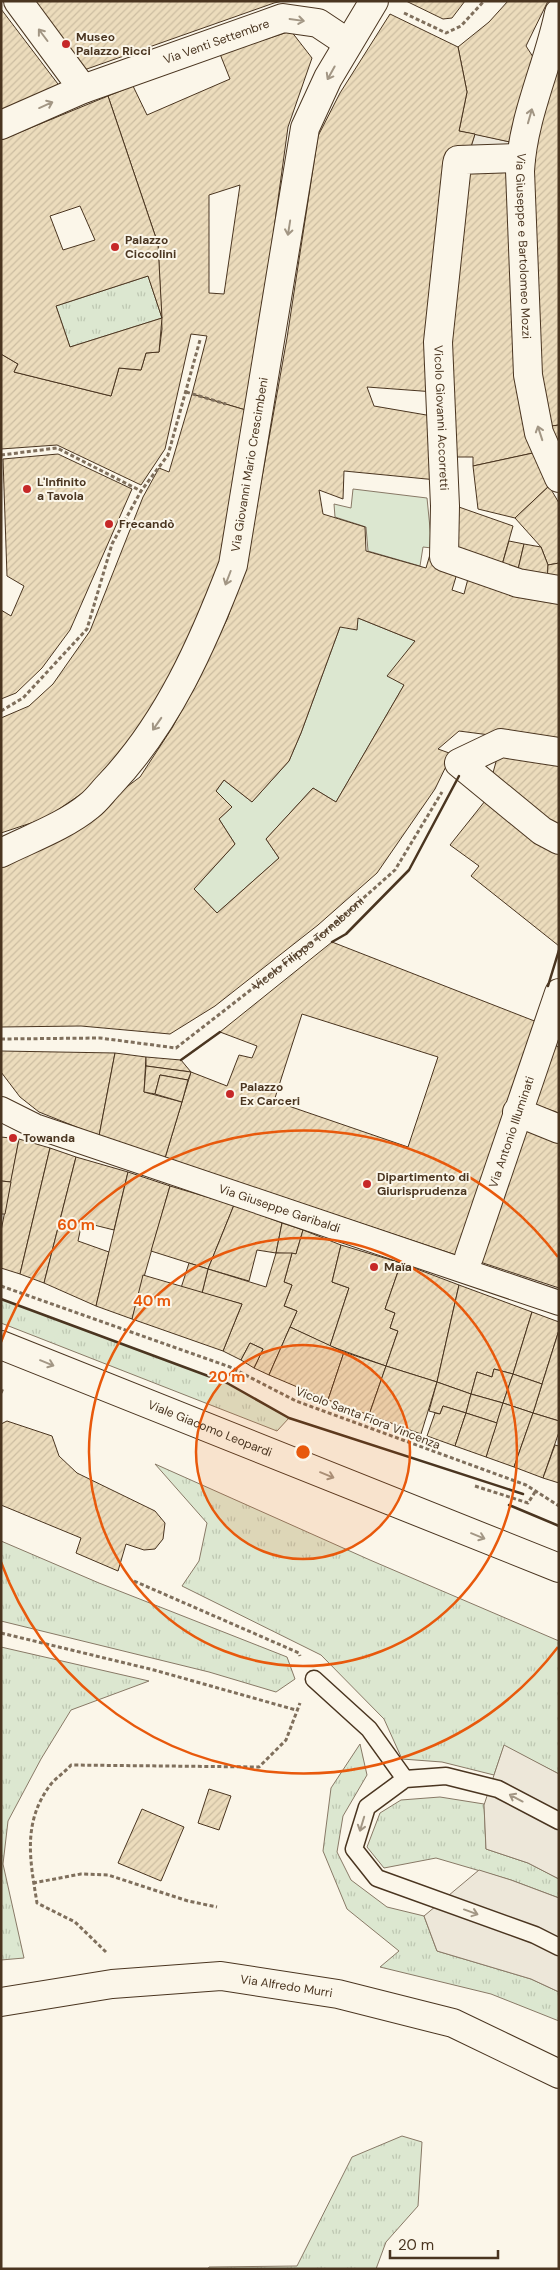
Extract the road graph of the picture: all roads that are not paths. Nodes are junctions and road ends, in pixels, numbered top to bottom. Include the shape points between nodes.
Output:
1 (18, 1) edge
2 (374, 1) edge
3 (557, 28) edge
4 (348, 44) junction
5 (83, 89) junction
6 (1, 125) edge
7 (521, 158) junction
8 (559, 478) edge
9 (559, 590) edge
10 (559, 752) edge
11 (559, 840) edge
12 (1, 852) edge
13 (559, 993) edge
14 (552, 1039) edge
15 (1, 1110) edge
16 (517, 1112) junction
17 (559, 1128) edge
18 (466, 1264) junction
19 (559, 1303) edge
20 (1, 1345) edge
21 (559, 1568) edge
22 (314, 1679) road end
23 (405, 1779) junction
24 (559, 1821) edge
25 (559, 1947) edge
26 (1, 2002) edge
27 (559, 2074) edge

5 -> 1 street
2 - 4 street, Via Giovanni Mario Crescimbeni
7 -> 3 street, Via Giuseppe e Bartolomeo Mozzi via 522,144
5 -> 4 street, Via Venti Settembre via 283,18 318,23
4 -> 12 street, Via Giovanni Mario Crescimbeni via 305,128 233,566 216,608 161,719 123,770 89,806 52,829
6 -> 5 street, Via Venti Settembre
8 -> 7 street, Via Giuseppe e Bartolomeo Mozzi via 539,433 528,375
7 - 9 street, Vicolo Giovanni Accorretti via 458,160 438,342 444,557 518,583
10 - 11 street via 501,743 458,763 542,831
13 - 14 street, Via Antonio Illuminati
14 - 16 street, Via Antonio Illuminati
15 - 18 street, Via Giuseppe Garibaldi via 35,1126
16 - 17 street
16 - 18 street, Via Antonio Illuminati
18 - 19 street, Via Giuseppe Garibaldi
20 -> 21 street, Viale Giacomo Leopardi
22 - 23 lane via 368,1730
24 -> 23 lane via 498,1788 446,1776
23 -> 25 lane via 367,1807 354,1849 376,1878 535,1935
26 - 27 street, Via Alfredo Murri via 112,1984 221,1976 338,1994 453,2023

